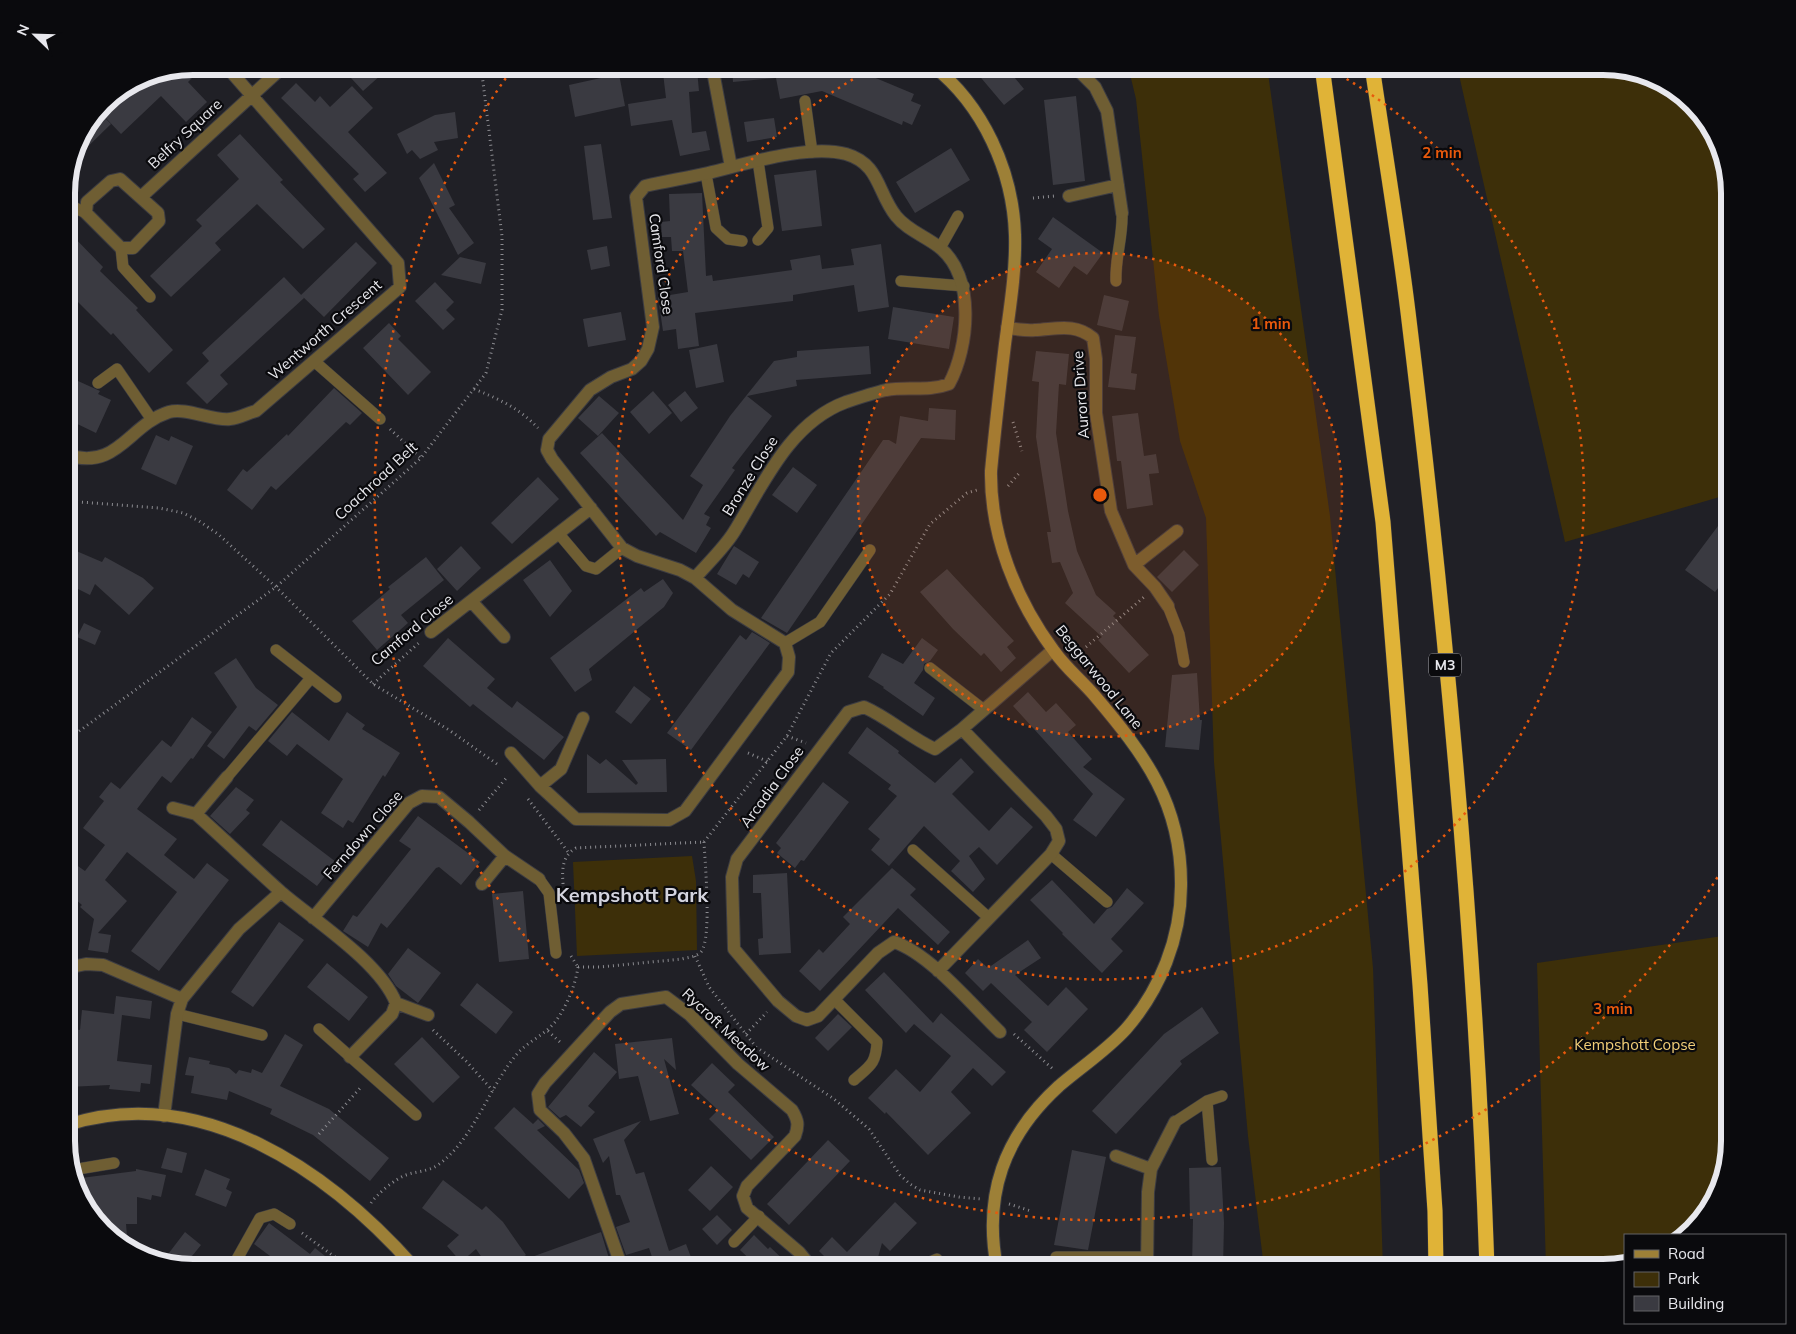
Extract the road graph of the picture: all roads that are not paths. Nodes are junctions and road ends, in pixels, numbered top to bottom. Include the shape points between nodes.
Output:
1 (234, 75) edge
2 (274, 75) edge
3 (714, 75) edge
4 (943, 75) edge
5 (1083, 75) edge
6 (1323, 75) edge
7 (1373, 75) edge
8 (251, 96) junction
9 (805, 101) dead end
10 (812, 152) junction
11 (758, 160) junction
12 (731, 167) junction
13 (706, 174) junction
14 (1118, 185) junction
15 (1070, 196) dead end
16 (141, 197) junction
17 (75, 208) edge
18 (86, 213) junction
19 (1122, 213) joint
20 (958, 216) dead end
21 (758, 240) dead end
22 (742, 241) dead end
23 (121, 248) junction
24 (940, 248) junction
25 (901, 281) dead end
26 (1116, 281) dead end
27 (964, 286) junction
28 (150, 297) dead end
29 (1007, 328) junction
30 (314, 361) junction
31 (98, 383) dead end
32 (380, 419) road end
33 (152, 420) junction
34 (75, 458) edge
35 (591, 508) junction
36 (1177, 531) dead end
37 (559, 534) junction
38 (622, 548) junction
39 (870, 550) dead end
40 (1134, 565) junction
41 (695, 578) junction
42 (471, 601) junction
43 (1168, 606) joint
44 (430, 632) road end
45 (504, 637) dead end
46 (785, 643) junction
47 (276, 650) dead end
48 (1053, 650) junction
49 (1184, 662) dead end
50 (930, 668) dead end
51 (311, 678) junction
52 (336, 697) dead end
53 (984, 710) junction
54 (583, 718) dead end
55 (962, 729) junction
56 (511, 753) dead end
57 (227, 777) joint
58 (540, 786) junction
59 (173, 808) dead end
60 (196, 814) junction
61 (913, 850) dead end
62 (1051, 854) junction
63 (505, 856) junction
64 (539, 879) joint
65 (482, 884) dead end
66 (281, 892) junction
67 (1106, 902) dead end
68 (313, 918) junction
69 (989, 918) junction
70 (556, 952) dead end
71 (75, 966) edge
72 (938, 971) junction
73 (182, 999) junction
74 (835, 1000) junction
75 (396, 1003) junction
76 (177, 1014) junction
77 (428, 1015) road end
78 (319, 1029) dead end
79 (1000, 1032) road end
80 (262, 1034) dead end
81 (350, 1057) junction
82 (854, 1080) dead end
83 (1222, 1096) dead end
84 (1207, 1101) junction
85 (416, 1115) dead end
86 (164, 1116) junction
87 (1175, 1122) joint
88 (75, 1123) edge
89 (1116, 1156) dead end
90 (1212, 1160) dead end
91 (114, 1162) dead end
92 (78, 1169) edge
93 (1151, 1169) junction
94 (759, 1216) junction
95 (290, 1224) road end
96 (734, 1242) dead end
97 (1056, 1258) dead end
98 (237, 1259) edge
99 (406, 1259) edge
100 (619, 1259) edge
101 (805, 1259) edge
102 (996, 1259) edge
103 (1078, 1259) edge
104 (1146, 1259) edge
105 (1436, 1259) edge
106 (1487, 1259) edge

1 - 8 street, Wentworth Crescent
2 - 8 street, Belfry Square
3 - 12 street
4 - 29 street, Beggarwood Lane via 956,87 984,126 1003,169 1015,233 1015,263
5 - 14 street via 1095,86 1107,111
6 - 105 highway via 1383,522 1420,985
7 - 106 highway, M3 via 1408,311 1459,796 1481,1088
8 - 16 street, Belfry Square
8 - 30 street, Wentworth Crescent via 398,263 400,287
9 - 10 lane
10 - 11 street, Bronze Close
10 - 24 street, Bronze Close via 846,154 865,163 876,175 884,200 897,217
11 - 12 street, Bronze Close
11 - 21 lane via 768,228
12 - 13 street, Camford Close
13 - 22 lane via 716,228 728,239
13 - 35 street, Camford Close via 645,186 636,197 653,327 648,349 632,369 590,390 549,439 547,450 552,459
14 - 15 street
14 - 19 street
16 - 18 street via 120,179 111,181 87,202
16 - 23 street via 158,214 159,221 133,248
17 - 18 lane
18 - 23 street
19 - 26 lane via 1121,248 1115,259
20 - 24 lane
23 - 28 lane via 123,267
24 - 27 street, Bronze Close via 952,262
25 - 27 lane
27 - 41 street, Bronze Close via 966,303 958,367 949,384 935,389 886,390 844,403 817,419 793,439 754,495 733,533
29 - 40 street, Aurora Drive via 1072,327 1093,338 1096,413 1111,511
29 - 48 street, Beggarwood Lane via 991,472 993,508 997,533 1012,578
30 - 32 lane
30 - 33 street, Wentworth Crescent via 256,411 230,419 170,412
31 - 33 lane via 117,369
33 - 34 street, Wentworth Crescent via 116,450 99,458
35 - 37 street, Camford Close
35 - 38 street
36 - 40 street
37 - 38 lane via 591,569 596,569
37 - 42 street, Camford Close
38 - 41 street
39 - 46 lane via 820,622
40 - 43 street, Aurora Drive
41 - 46 street via 732,610
42 - 44 street, Camford Close
42 - 45 street, Camford Close
43 - 49 lane via 1179,634
46 - 58 street via 789,657 788,672 685,811 669,820 576,819
47 - 51 lane
48 - 53 street, Arcadia Close
48 - 102 street, Beggarwood Lane via 1094,694 1136,747 1162,789 1170,806 1178,842 1180,908 1162,973 1151,996 1106,1048 1047,1098 1010,1148 994,1199 992,1236
50 - 53 lane
51 - 52 lane
51 - 57 lane
53 - 55 street, Arcadia Close
54 - 58 street via 560,769
55 - 62 street via 1056,829 1059,841
55 - 74 street, Arcadia Close via 935,749 864,707 848,712 737,859 732,877 734,949 778,1001 796,1016 808,1020 818,1016
56 - 58 street
57 - 60 street
59 - 60 street
60 - 66 street
61 - 69 lane
62 - 67 lane
62 - 69 street
63 - 64 street, Ferndown Close
63 - 65 street
63 - 68 street, Ferndown Close via 439,797 422,796 409,803
64 - 70 lane via 549,893
66 - 68 street
66 - 73 street via 239,929
68 - 75 street via 363,959 392,993
69 - 72 street
71 - 73 street via 103,965
72 - 74 street, Arcadia Close via 915,951 894,942 878,953
72 - 79 street, Arcadia Close
73 - 76 street
74 - 82 lane via 877,1042 872,1064
75 - 77 street
75 - 81 street via 392,1014
76 - 80 lane
76 - 86 street
78 - 81 lane
81 - 85 lane
83 - 84 lane
84 - 87 lane
84 - 90 lane
86 - 88 street via 118,1115
86 - 99 street via 224,1128 285,1156 362,1215
87 - 93 street
89 - 93 street
91 - 92 lane
93 - 104 street
94 - 96 lane
94 - 100 street, Rycroft Meadow via 747,1208 743,1196 746,1186 795,1136 799,1126 792,1110 738,1064 676,1003 666,997 621,1004 610,1012 538,1094 540,1110 584,1158
94 - 101 street, Rycroft Meadow
95 - 98 lane via 274,1214 260,1218
97 - 103 lane

